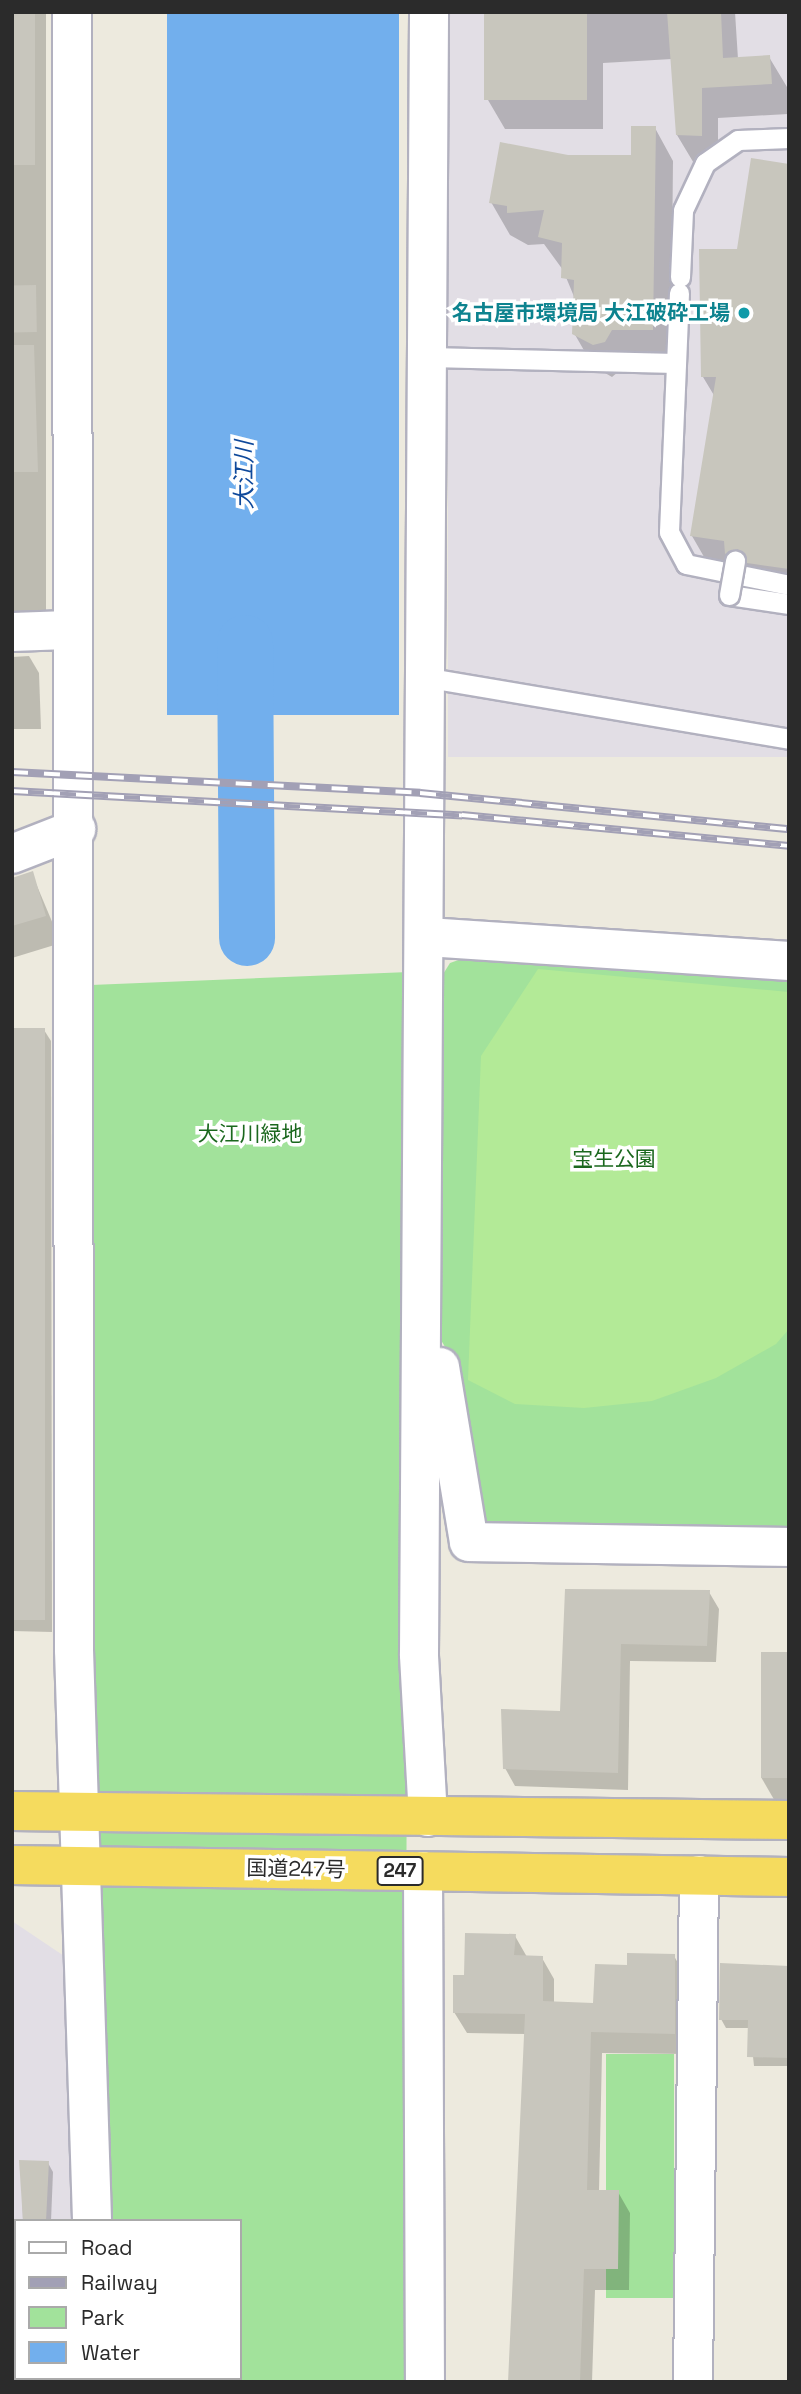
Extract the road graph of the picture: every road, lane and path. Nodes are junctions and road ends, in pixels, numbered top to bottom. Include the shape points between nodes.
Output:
1 (72, 12) edge
2 (429, 12) edge
3 (789, 138) edge
4 (429, 357) junction
5 (676, 363) junction
6 (735, 561) dead end
7 (789, 584) edge
8 (789, 604) edge
9 (71, 630) junction
10 (12, 632) edge
11 (429, 678) junction
12 (789, 739) edge
13 (76, 829) junction
14 (12, 853) edge
15 (427, 937) junction
16 (789, 961) edge
17 (424, 1344) junction
18 (789, 1547) edge
19 (12, 1811) edge
20 (80, 1812) junction
21 (428, 1817) junction
22 (789, 1820) edge
23 (12, 1865) edge
24 (83, 1866) junction
25 (423, 1871) junction
26 (699, 1875) junction
27 (789, 1877) edge
28 (92, 2219) edge
29 (425, 2382) edge
30 (694, 2382) edge

1 - 9 street
2 - 4 street
3 - 5 lane via 737,140 705,163 683,209
4 - 5 lane
4 - 11 street
5 - 7 lane via 669,533 686,564
6 - 8 lane, bridge via 729,594
9 - 10 street
9 - 13 street
11 - 12 lane
11 - 15 street
13 - 14 street
13 - 20 street via 74,1650
15 - 16 street
15 - 17 street
17 - 18 street via 442,1370 469,1542
17 - 21 street via 419,1654
19 - 20 highway
20 - 21 highway
20 - 24 street
21 - 22 highway
23 - 24 highway, 国道247号 / 247
24 - 25 highway, 国道247号 / 247
24 - 28 street
25 - 26 highway, 国道247号 / 247
25 - 29 street
26 - 27 highway, 国道247号 / 247
26 - 30 street

